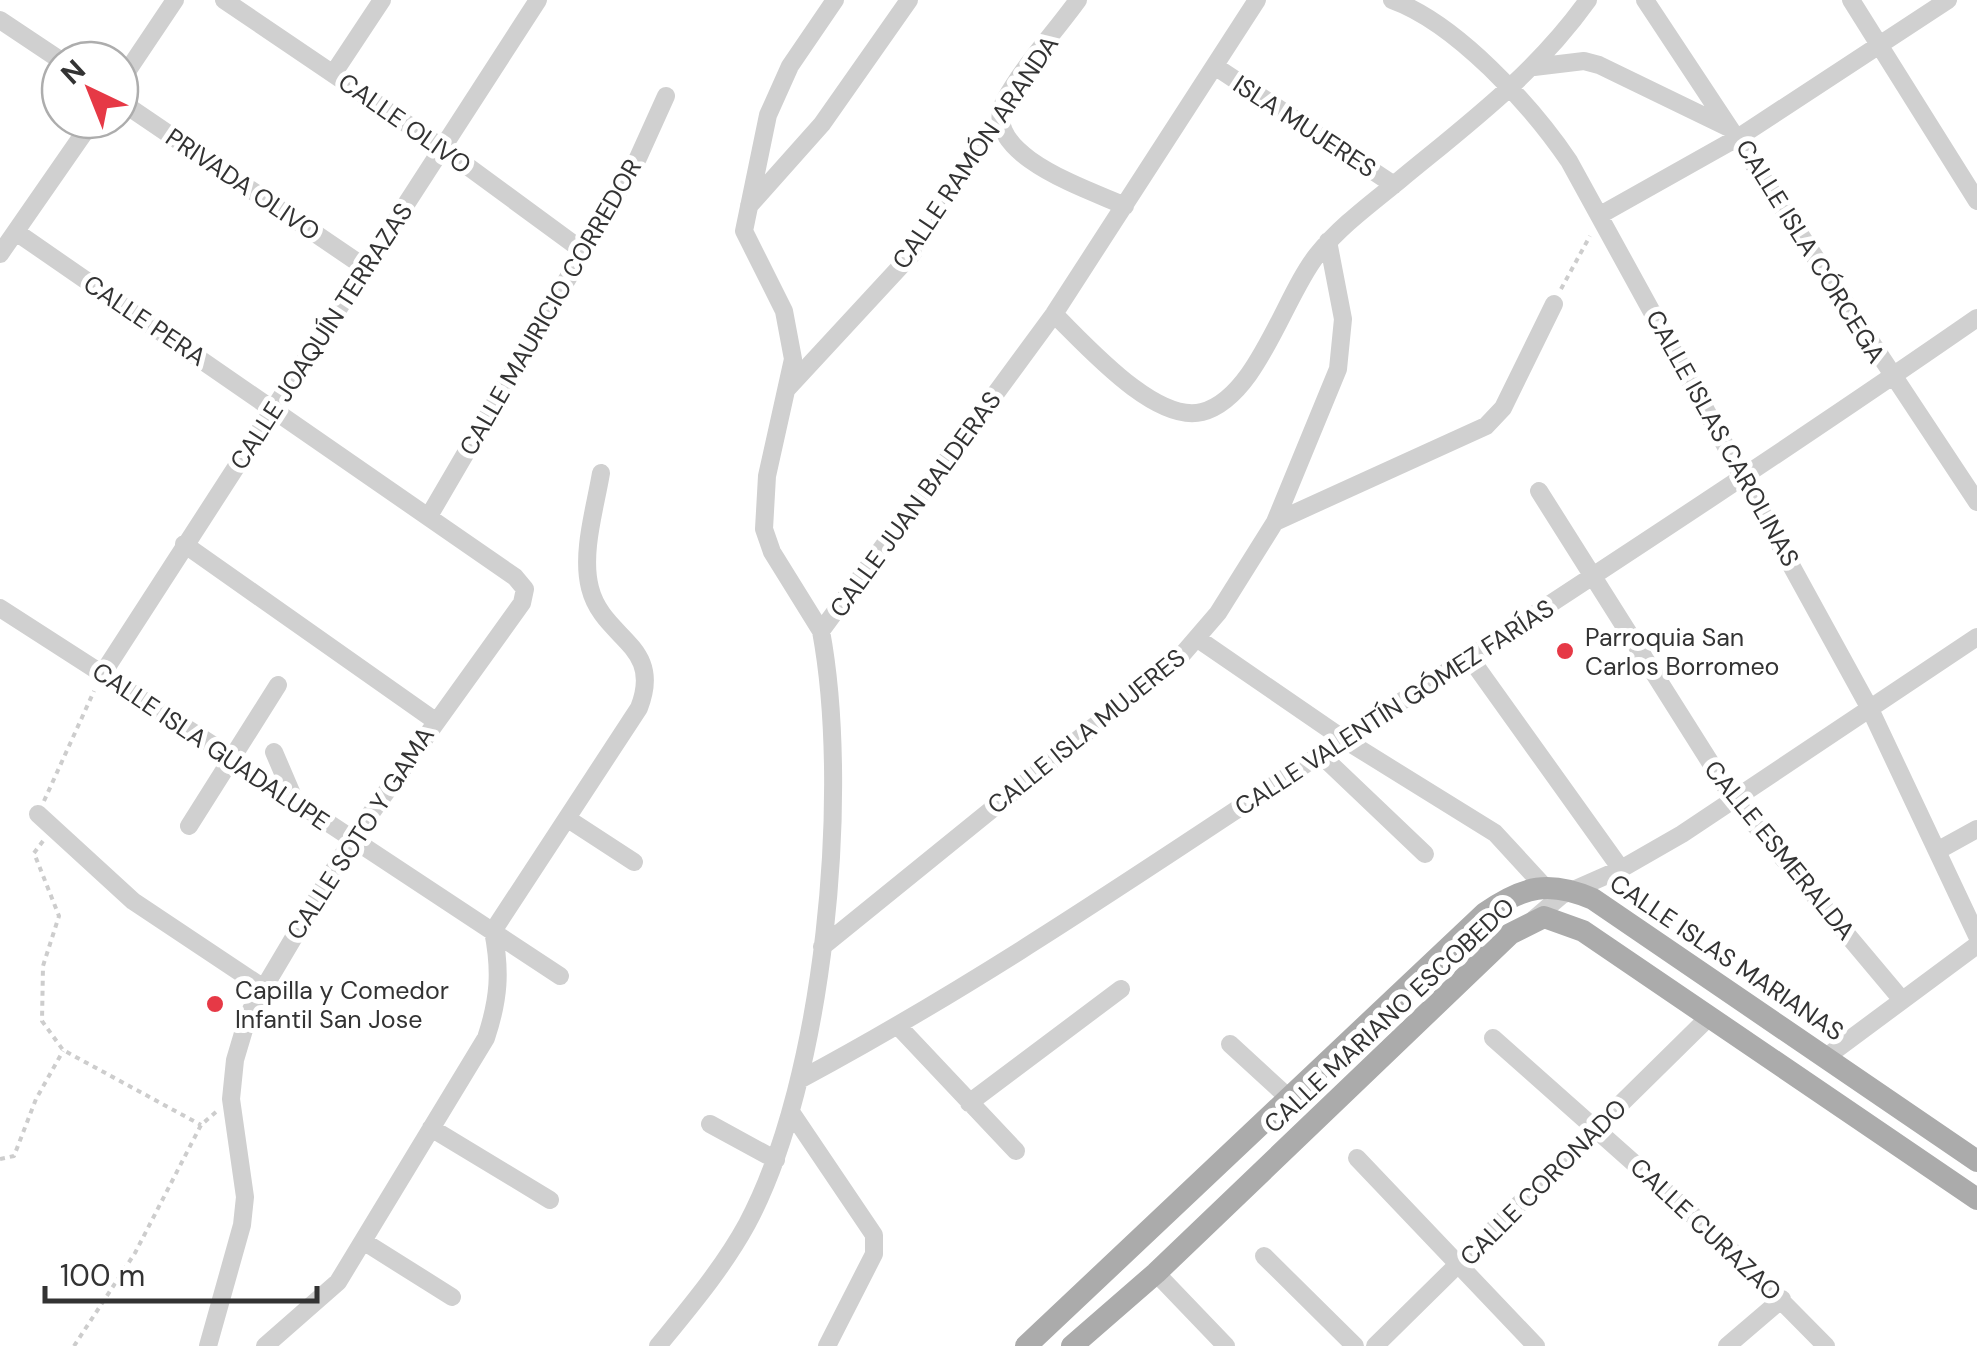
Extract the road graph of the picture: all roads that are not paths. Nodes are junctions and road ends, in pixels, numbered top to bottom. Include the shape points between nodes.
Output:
1 (175, 0) edge
2 (224, 0) edge
3 (382, 0) edge
4 (538, 0) edge
5 (835, 0) edge
6 (910, 0) edge
7 (1078, 0) edge
8 (1257, 0) edge
9 (1392, 0) edge
10 (1588, 0) edge
11 (1645, 0) edge
12 (1850, 0) edge
13 (1948, 0) edge
14 (0, 20) edge
15 (1569, 26) junction
16 (1879, 45) junction
17 (40, 47) edge
18 (140, 52) edge
19 (1584, 61) junction
20 (1534, 66) junction
21 (1216, 67) junction
22 (333, 74) junction
23 (1512, 88) junction
24 (666, 96) dead end
25 (140, 115) edge
26 (1736, 134) junction
27 (80, 140) edge
28 (444, 149) junction
29 (1394, 185) junction
30 (1977, 201) edge
31 (1125, 206) junction
32 (746, 210) junction
33 (1602, 214) junction
34 (16, 232) junction
35 (1328, 241) junction
36 (583, 250) junction
37 (913, 253) road end
38 (0, 254) edge
39 (366, 268) junction
40 (1554, 304) road end
41 (1054, 314) junction
42 (1977, 318) edge
43 (1891, 378) junction
44 (788, 389) junction
45 (274, 407) junction
46 (600, 473) dead end
47 (1742, 474) junction
48 (1539, 491) dead end
49 (1977, 502) edge
50 (429, 516) junction
51 (1275, 522) junction
52 (184, 544) junction
53 (1592, 578) junction
54 (525, 589) joint
55 (6, 611) edge
56 (821, 631) junction
57 (1977, 637) edge
58 (1198, 639) junction
59 (1470, 658) junction
60 (103, 673) junction
61 (278, 685) dead end
62 (1870, 709) junction
63 (434, 720) junction
64 (1345, 740) junction
65 (274, 752) dead end
66 (1320, 755) junction
67 (233, 758) junction
68 (1734, 800) junction
69 (38, 814) road end
70 (568, 820) junction
71 (188, 826) dead end
72 (1977, 829) edge
73 (351, 841) junction
74 (1937, 851) junction
75 (1425, 854) dead end
76 (634, 862) dead end
77 (1621, 869) junction
78 (1542, 884) junction
79 (1573, 890) junction
80 (1534, 919) junction
81 (493, 931) junction
82 (1977, 936) edge
83 (1977, 945) edge
84 (822, 946) junction
85 (560, 976) dead end
86 (262, 987) junction
87 (1121, 989) dead end
88 (1902, 1000) junction
89 (1708, 1017) junction
90 (898, 1027) junction
91 (1493, 1038) dead end
92 (1230, 1044) dead end
93 (1826, 1057) junction
94 (801, 1079) junction
95 (1291, 1100) junction
96 (970, 1103) junction
97 (791, 1112) junction
98 (710, 1124) dead end
99 (431, 1128) junction
100 (1598, 1129) junction
101 (1016, 1151) dead end
102 (1357, 1158) dead end
103 (776, 1160) junction
104 (1977, 1161) edge
105 (1975, 1196) edge
106 (550, 1200) dead end
107 (363, 1241) junction
108 (1264, 1256) dead end
109 (1461, 1263) junction
110 (1156, 1273) junction
111 (452, 1297) dead end
112 (1782, 1299) junction
113 (208, 1346) edge
114 (264, 1346) edge
115 (658, 1346) edge
116 (827, 1346) edge
117 (1026, 1346) edge
118 (1072, 1346) edge
119 (1226, 1346) edge
120 (1355, 1346) edge
121 (1375, 1346) edge
122 (1536, 1346) edge
123 (1728, 1346) edge
124 (1826, 1346) edge

1 - 18 street
2 - 22 street, CALLE OLIVO
3 - 22 street
4 - 28 street, CALLE JOAQUÍN TERRAZAS
5 - 32 street via 778,91
6 - 32 street via 822,124
7 - 31 street, CALLE RAMÓN ARANDA via 1003,103 1002,127 1024,156
8 - 21 street, CALLE JUAN BALDERAS
9 - 23 street, CALLE ISLAS CAROLINAS via 1428,18
10 - 15 street
11 - 26 street, CALLE ISLA CÓRCEGA
12 - 16 street
13 - 16 street
14 - 17 street
15 - 19 street
15 - 20 street
16 - 26 street
16 - 30 street
19 - 20 street
19 - 26 street
20 - 23 street
21 - 29 street, ISLA MUJERES
21 - 31 street, CALLE JUAN BALDERAS
22 - 28 street, CALLE OLIVO
23 - 29 street
23 - 33 street, CALLE ISLAS CAROLINAS via 1552,135
24 - 36 street, CALLE MAURICIO CORREDOR
25 - 39 street, PRIVADA OLIVO
26 - 33 street
26 - 43 street, CALLE ISLA CÓRCEGA
27 - 34 street
28 - 36 street, CALLE OLIVO
28 - 39 street, CALLE JOAQUÍN TERRAZAS
29 - 35 street
31 - 41 street, CALLE JUAN BALDERAS
32 - 44 street via 744,231 791,331
33 - 47 street, CALLE ISLAS CAROLINAS
34 - 38 street
34 - 45 street, CALLE PERA
35 - 41 street via 1294,288 1257,362 1202,412 1177,413 1127,383
35 - 51 street, CALLE ISLA MUJERES via 1344,343
36 - 50 street, CALLE MAURICIO CORREDOR
37 - 44 street, CALLE RAMÓN ARANDA
39 - 45 street, CALLE JOAQUÍN TERRAZAS
40 - 51 street via 1504,408 1486,426
41 - 56 street, CALLE JUAN BALDERAS
42 - 43 street, CALLE VALENTÍN GÓMEZ FARÍAS
43 - 47 street, CALLE VALENTÍN GÓMEZ FARÍAS
43 - 49 street, CALLE ISLA CÓRCEGA
44 - 56 street via 767,476 764,529
45 - 50 street, CALLE PERA
45 - 52 street, CALLE JOAQUÍN TERRAZAS
46 - 70 street via 586,574 602,614 644,663 646,690
47 - 53 street, CALLE VALENTÍN GÓMEZ FARÍAS
47 - 62 street, CALLE ISLAS CAROLINAS
48 - 53 street, CALLE ESMERALDA
50 - 54 street, CALLE PERA
51 - 58 street, CALLE ISLA MUJERES
52 - 60 street, CALLE JOAQUÍN TERRAZAS
52 - 63 street
53 - 59 street, CALLE VALENTÍN GÓMEZ FARÍAS
53 - 68 street, CALLE ESMERALDA
54 - 63 street, CALLE SOTO Y GAMA via 522,603
55 - 60 street, CALLE ISLA GUADALUPE
56 - 84 street, CALLE JUAN BALDERAS via 833,747
57 - 62 street, CALLE MARIANO ESCOBEDO
58 - 64 street
58 - 84 street, CALLE ISLA MUJERES
59 - 64 street, CALLE VALENTÍN GÓMEZ FARÍAS
59 - 77 street
60 - 67 street, CALLE ISLA GUADALUPE
61 - 67 street
62 - 68 street, CALLE MARIANO ESCOBEDO
62 - 74 street, CALLE ISLAS CAROLINAS
63 - 73 street, CALLE SOTO Y GAMA
64 - 66 street, CALLE VALENTÍN GÓMEZ FARÍAS
64 - 78 street via 1495,832
65 - 73 street, CALLE ISLA GUADALUPE via 295,801
66 - 75 street
66 - 90 street, CALLE VALENTÍN GÓMEZ FARÍAS
67 - 71 street
68 - 77 street, CALLE MARIANO ESCOBEDO
68 - 88 street, CALLE ESMERALDA
69 - 86 street via 164,924
70 - 76 street
70 - 81 street
72 - 74 street
73 - 81 street, CALLE ISLA GUADALUPE
73 - 86 street, CALLE SOTO Y GAMA
74 - 82 street, CALLE ISLAS CAROLINAS
77 - 79 street, CALLE MARIANO ESCOBEDO
78 - 79 main road, CALLE ISLAS MARIANAS
78 - 95 main road, CALLE MARIANO ESCOBEDO via 1485,913
79 - 80 street, CALLE MARIANO ESCOBEDO
79 - 93 main road, CALLE ISLAS MARIANAS
80 - 89 main road via 1568,922
80 - 110 main road, CALLE MARIANO ESCOBEDO via 1510,934
81 - 85 street, CALLE ISLA GUADALUPE
81 - 99 street via 501,972 497,1005 486,1038
83 - 88 street
84 - 94 street, CALLE JUAN BALDERAS
86 - 113 street, CALLE SOTO Y GAMA via 235,1060 231,1099 245,1197
87 - 96 street
88 - 93 street
89 - 100 street, CALLE CORONADO
89 - 105 main road
90 - 94 street, CALLE VALENTÍN GÓMEZ FARÍAS
90 - 96 street
91 - 100 street, CALLE CURAZAO
92 - 95 street
93 - 104 main road, CALLE ISLAS MARIANAS
94 - 97 street, CALLE JUAN BALDERAS
95 - 117 main road, CALLE MARIANO ESCOBEDO
96 - 101 street
97 - 103 street, CALLE JUAN BALDERAS
97 - 116 street via 876,1243
98 - 103 street
99 - 106 street
99 - 107 street
100 - 109 street, CALLE CORONADO
100 - 112 street, CALLE CURAZAO
102 - 109 street
103 - 115 street, CALLE JUAN BALDERAS via 730,1252
107 - 111 street
107 - 114 street via 338,1282
108 - 120 street
109 - 121 street, CALLE CORONADO
109 - 122 street
110 - 118 main road, CALLE MARIANO ESCOBEDO
110 - 119 street
112 - 123 street
112 - 124 street, CALLE CURAZAO

